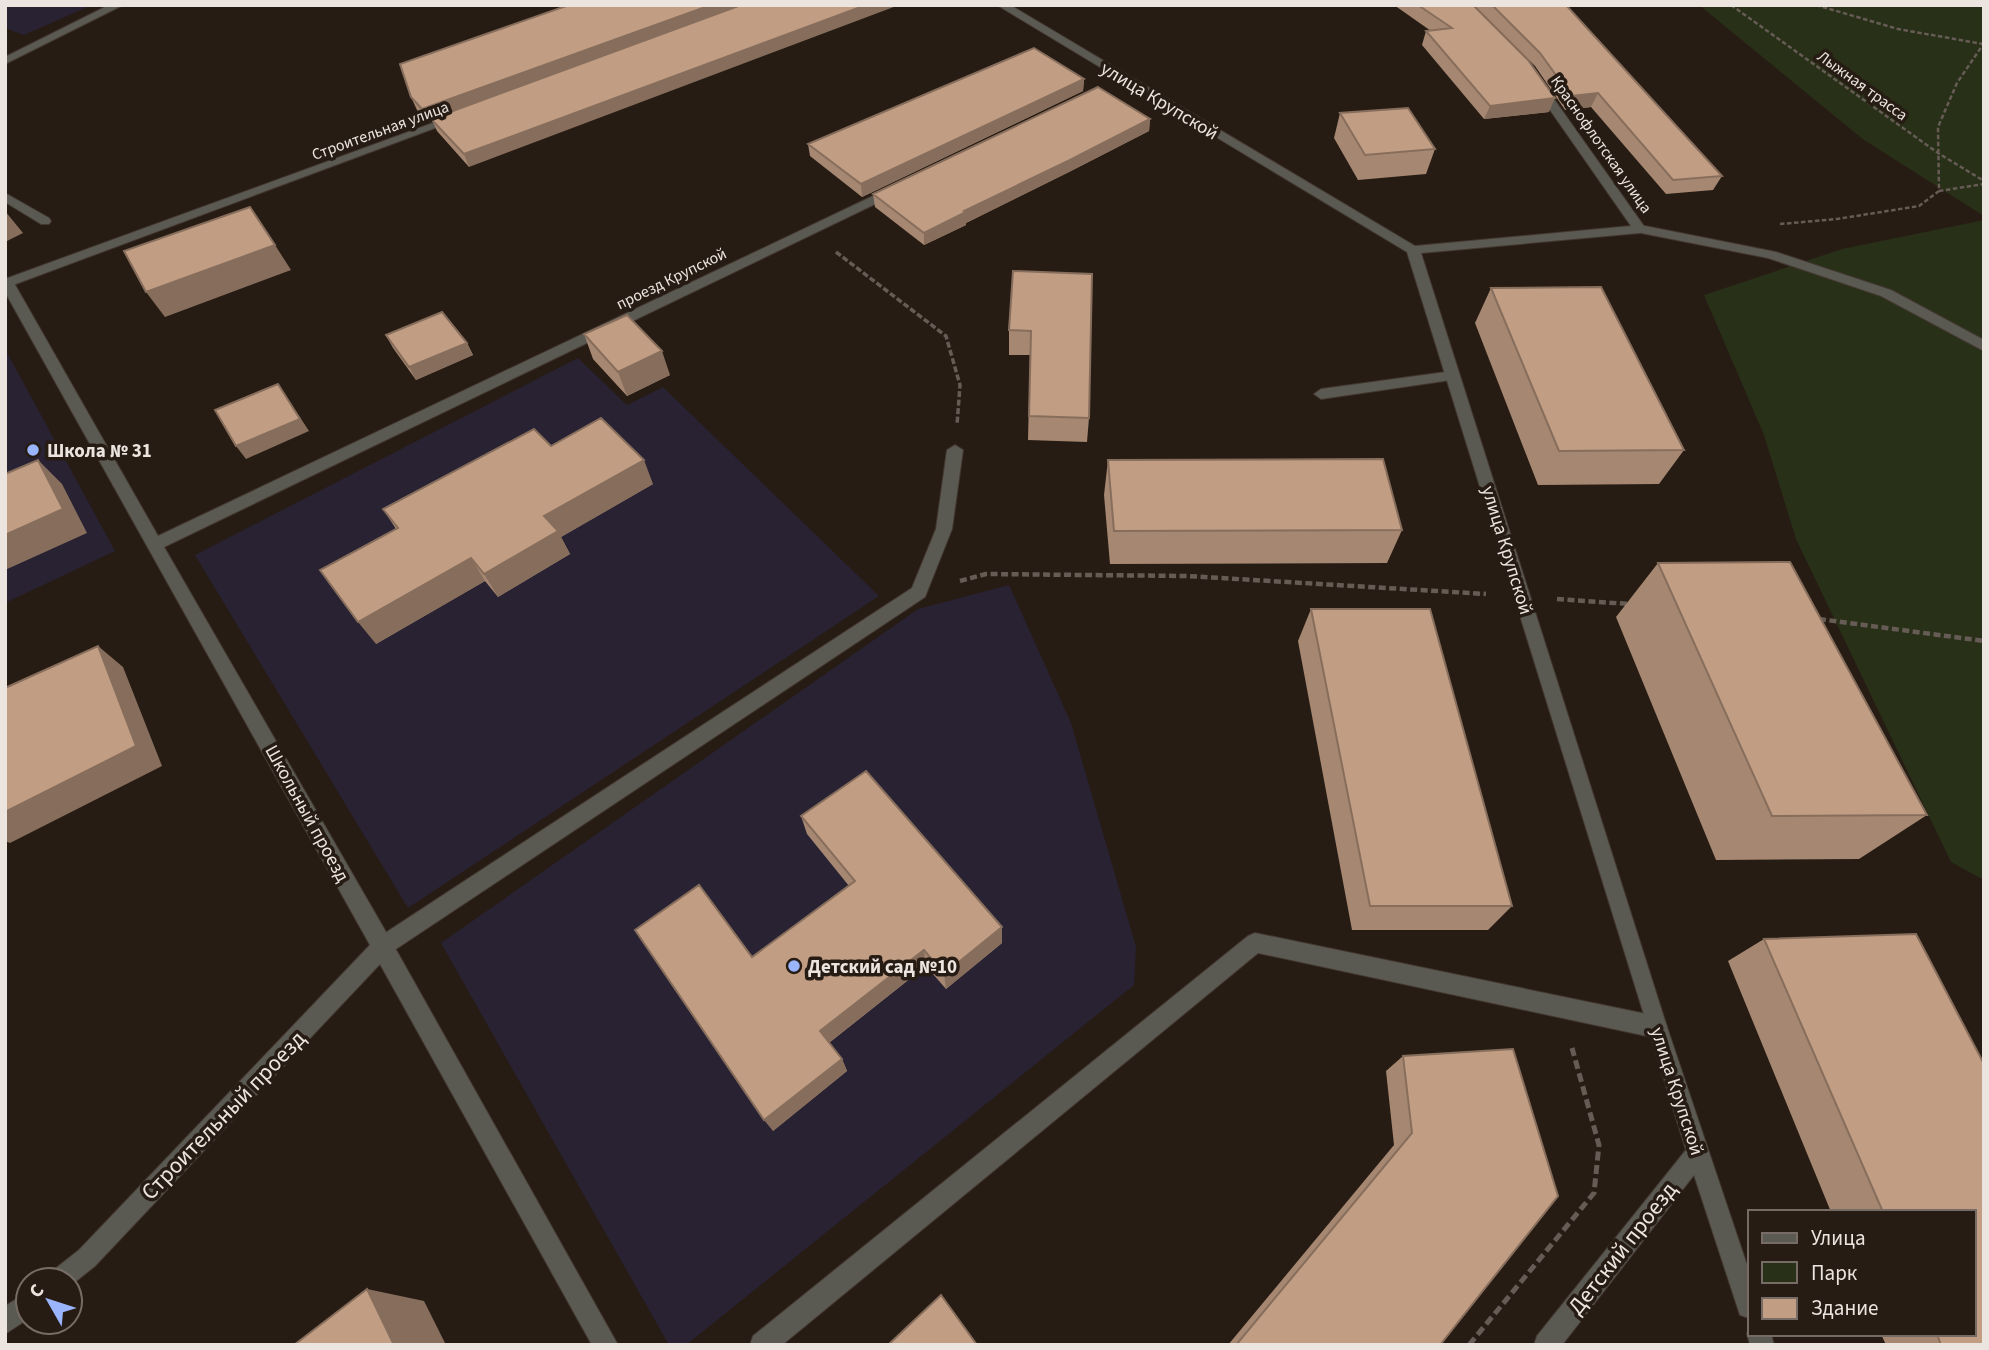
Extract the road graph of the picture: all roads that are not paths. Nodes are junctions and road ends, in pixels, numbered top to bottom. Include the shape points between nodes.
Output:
1 (118, 5) edge
2 (1002, 5) edge
3 (5, 61) edge
4 (1536, 81) edge
5 (473, 112) edge
6 (906, 184) edge
7 (5, 197) edge
8 (45, 220) dead end
9 (1640, 229) junction
10 (1413, 250) junction
11 (6, 283) edge
12 (1984, 346) edge
13 (1453, 376) junction
14 (1321, 394) dead end
15 (955, 450) road end
16 (156, 544) junction
17 (383, 946) junction
18 (1657, 1027) junction
19 (1698, 1152) junction
20 (77, 1266) edge
21 (1748, 1303) edge
22 (606, 1345) edge
23 (762, 1345) edge
24 (1546, 1345) edge

1 - 3 street
2 - 10 street, улица Крупской via 1119,82
4 - 9 street, Краснофлотская улица
5 - 11 street, Строительная улица
6 - 16 street, проезд Крупской
7 - 8 street
9 - 10 street, Краснофлотская улица
9 - 12 street via 1771,255 1886,293
10 - 13 street, улица Крупской
11 - 16 street, Школьный проезд
13 - 14 street
13 - 18 street, улица Крупской
15 - 17 street, Строительный проезд via 944,529 919,592
16 - 17 street, Школьный проезд
17 - 20 street, Строительный проезд
17 - 22 street, Школьный проезд
18 - 19 street, улица Крупской
18 - 23 street via 1255,943
19 - 21 street, улица Крупской
19 - 24 street, Детский проезд

